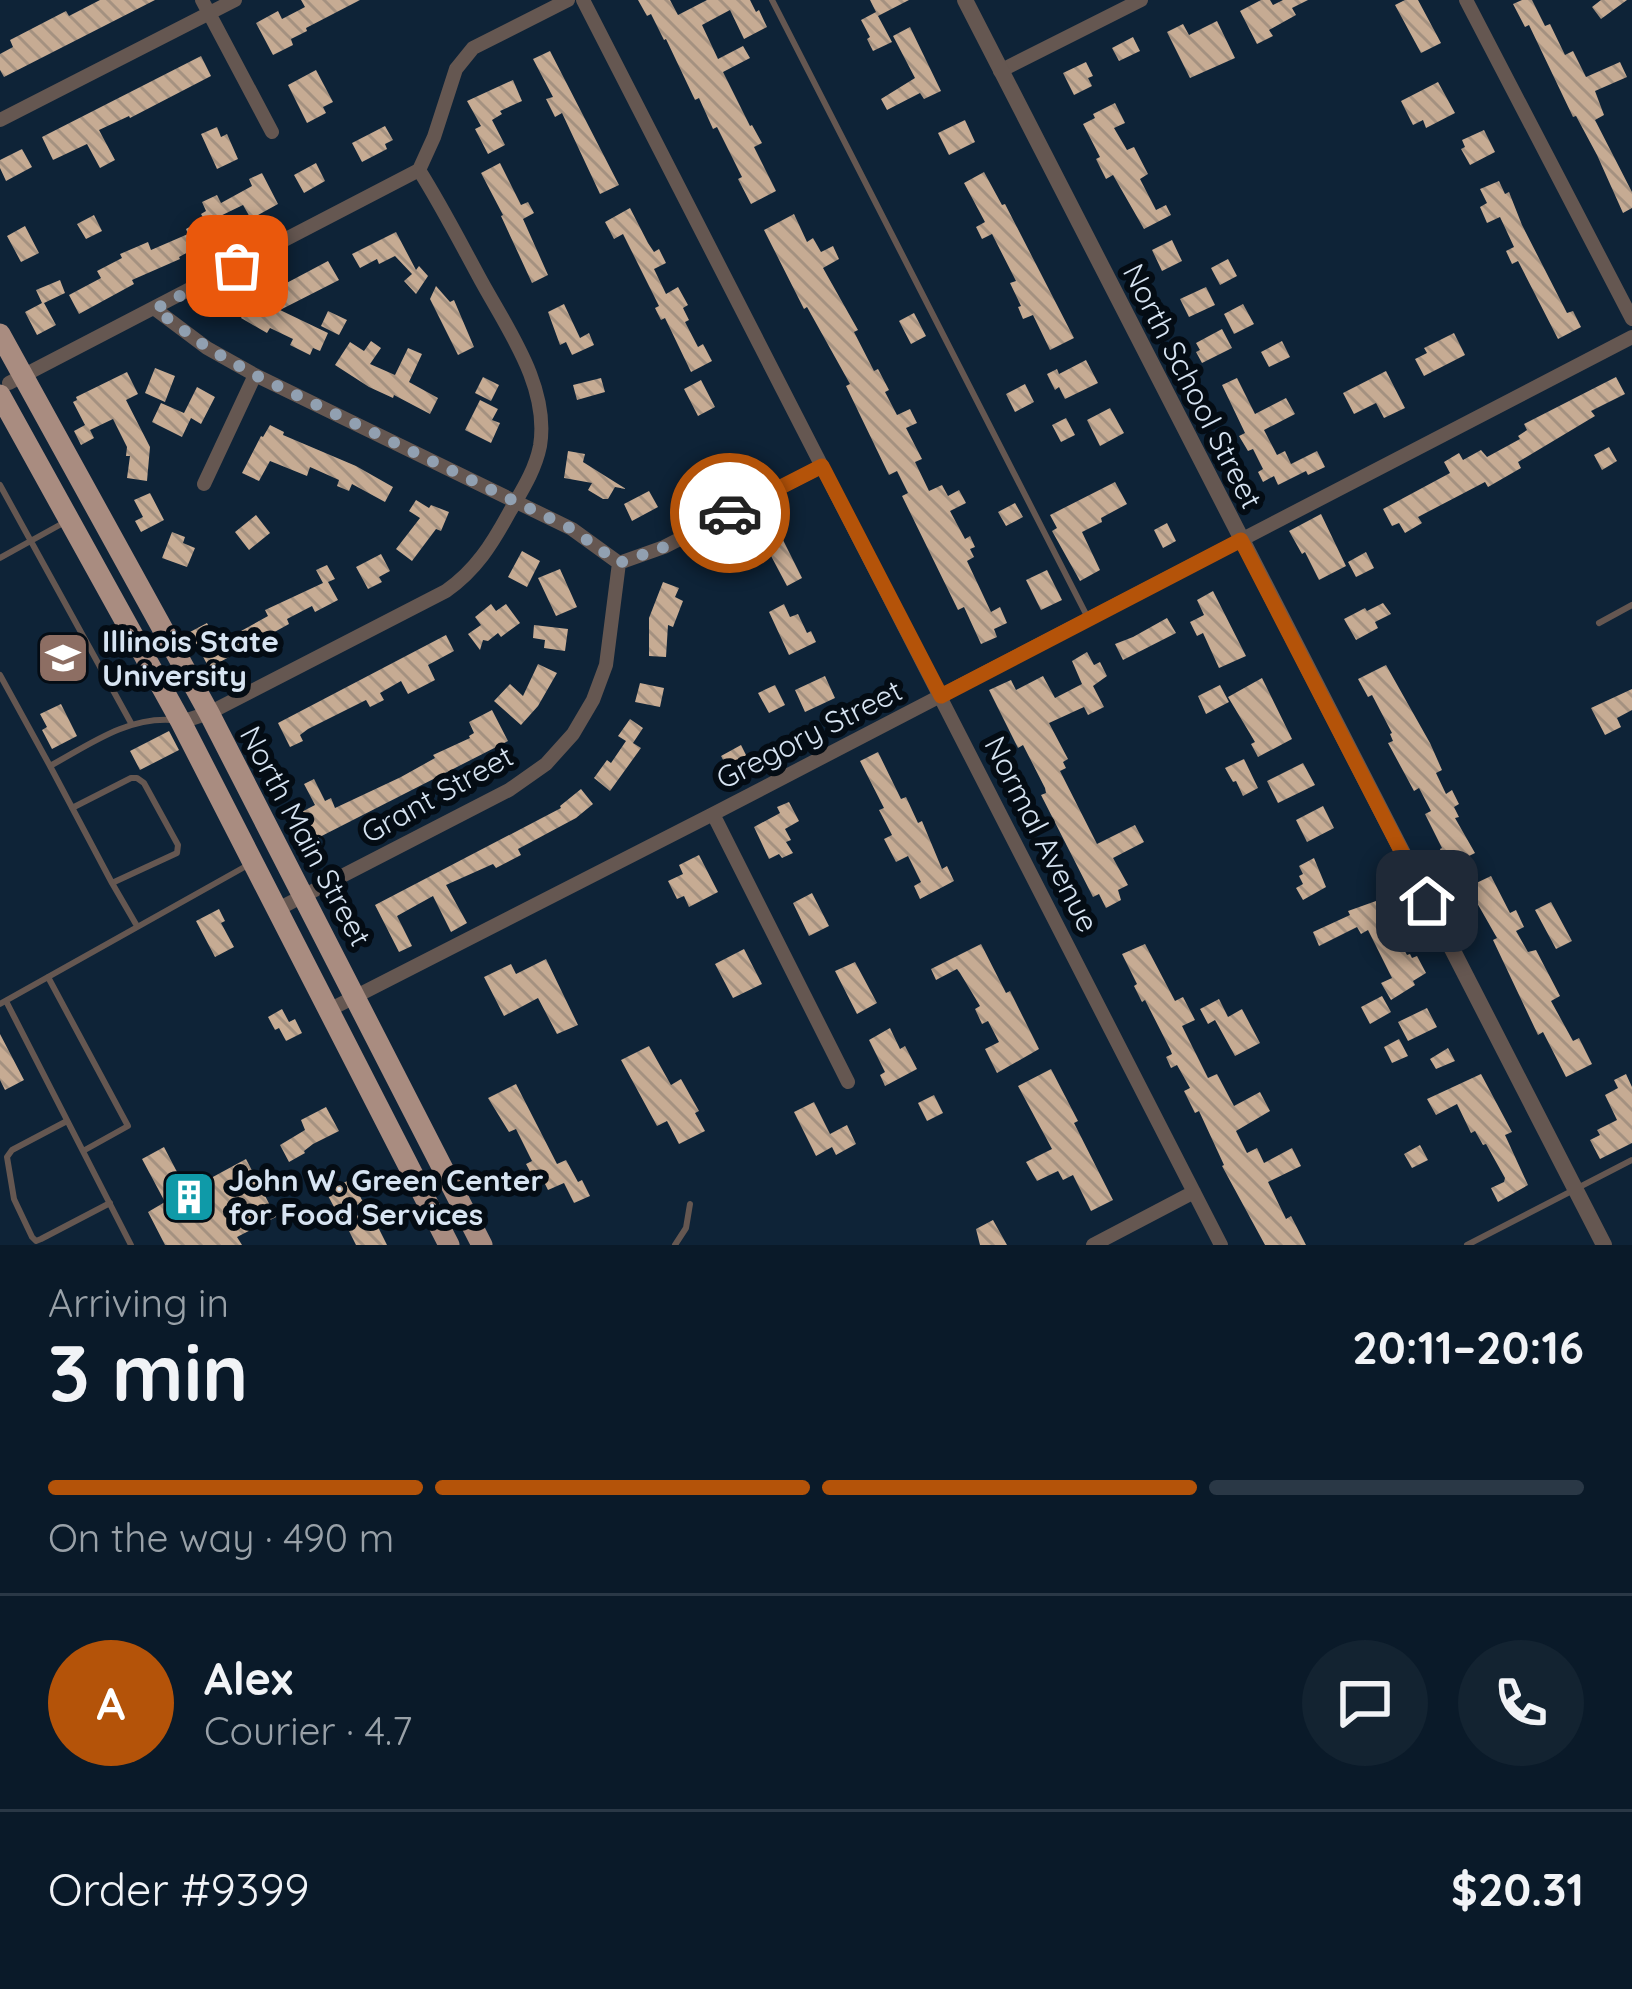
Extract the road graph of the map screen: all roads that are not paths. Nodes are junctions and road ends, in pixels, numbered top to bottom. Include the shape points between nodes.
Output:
1 (235, 0) edge
2 (568, 0) edge
3 (583, 0) edge
4 (772, 0) edge
5 (965, 0) edge
6 (1141, 0) edge
7 (1466, 0) edge
8 (206, 7) edge
9 (1000, 71) junction
10 (0, 120) edge
11 (272, 132) dead end
12 (419, 170) junction
13 (155, 309) junction
14 (1631, 314) edge
15 (0, 334) edge
16 (1632, 338) edge
17 (255, 375) junction
18 (8, 386) edge
19 (822, 466) junction
20 (204, 484) dead end
21 (0, 485) edge
22 (516, 502) junction
23 (70, 520) junction
24 (1241, 540) junction
25 (30, 542) junction
26 (0, 558) edge
27 (619, 563) junction
28 (1632, 604) edge
29 (1088, 619) junction
30 (1599, 623) dead end
31 (0, 675) edge
32 (941, 696) junction
33 (208, 713) junction
34 (182, 722) junction
35 (131, 723) junction
36 (50, 766) junction
37 (72, 808) junction
38 (713, 814) junction
39 (277, 848) junction
40 (254, 862) junction
41 (112, 883) junction
42 (303, 897) junction
43 (278, 909) junction
44 (137, 926) junction
45 (48, 976) junction
46 (356, 996) junction
47 (3, 1002) edge
48 (329, 1010) junction
49 (848, 1082) dead end
50 (68, 1121) junction
51 (83, 1151) junction
52 (1632, 1160) edge
53 (1575, 1189) junction
54 (1194, 1192) junction
55 (110, 1204) junction
56 (690, 1204) dead end
57 (131, 1245) edge
58 (449, 1245) edge
59 (482, 1245) edge
60 (675, 1245) edge
61 (1094, 1245) edge
62 (1221, 1245) edge
63 (1467, 1245) edge
64 (1604, 1245) edge

1 - 8 street
2 - 12 street via 473,48 456,69
3 - 19 street, Normal Avenue
4 - 29 lane
5 - 9 street, North School Street
6 - 9 street
7 - 14 street
8 - 10 street
8 - 11 street
9 - 24 street, North School Street
12 - 13 street
12 - 22 street via 532,382 540,446
13 - 17 street
13 - 18 street
15 - 18 main road, North Main Street
16 - 24 street, Gregory Street
17 - 20 street
17 - 22 street
18 - 23 main road, North Main Street
18 - 33 main road, North Main Street via 108,526
19 - 27 street
19 - 32 street, Normal Avenue
21 - 25 lane
22 - 27 street
22 - 33 street via 488,551 446,591
23 - 25 lane
23 - 34 main road, North Main Street
24 - 29 street, Gregory Street
24 - 53 street, North School Street
25 - 26 lane
25 - 35 lane
27 - 42 street, Grant Street via 606,665 573,734 546,764
28 - 30 lane
29 - 32 street, Gregory Street
31 - 36 lane
32 - 38 street, Gregory Street
32 - 54 street, Normal Avenue
33 - 34 street
33 - 39 main road, North Main Street
34 - 35 lane
34 - 40 main road, North Main Street
35 - 36 lane
36 - 37 lane
37 - 41 lane
37 - 41 lane via 137,778 178,845 177,853
38 - 46 street, Gregory Street
38 - 49 street
39 - 40 lane
39 - 42 main road, North Main Street
40 - 43 main road, North Main Street
40 - 44 lane
41 - 44 lane
42 - 43 street, Grant Street
42 - 46 main road, North Main Street
43 - 48 main road, North Main Street
44 - 45 lane
45 - 47 lane
45 - 51 lane via 128,1126
46 - 48 street, Gregory Street
46 - 59 main road, North Main Street
47 - 50 lane
48 - 58 main road, North Main Street
50 - 51 lane
50 - 55 lane via 7,1157 32,1238
51 - 55 lane
52 - 53 lane
53 - 63 lane
53 - 64 street, North School Street
54 - 61 street
54 - 62 street, Normal Avenue
55 - 57 lane
56 - 60 lane

